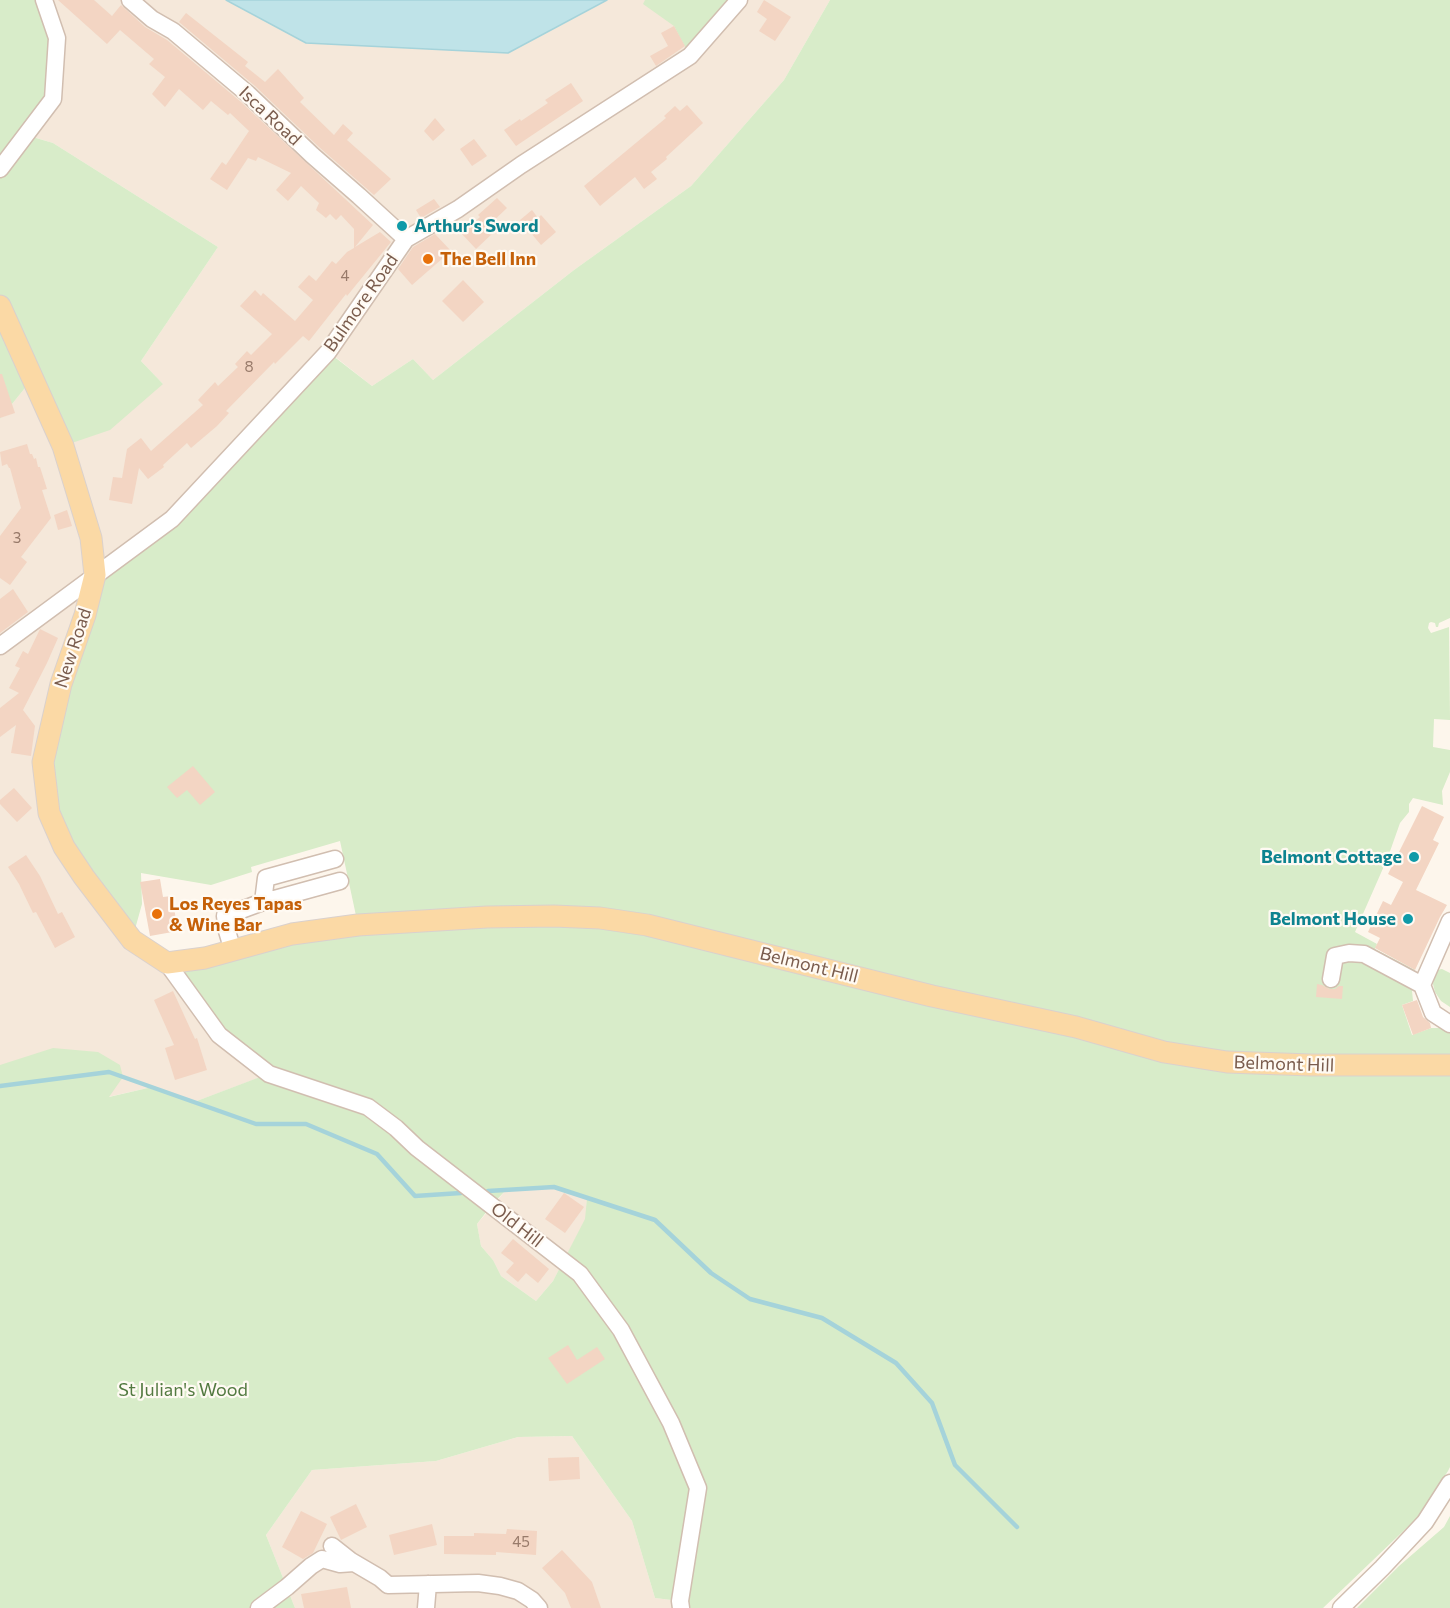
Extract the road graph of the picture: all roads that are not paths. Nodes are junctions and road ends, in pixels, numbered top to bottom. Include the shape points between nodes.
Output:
1 (44, 0) edge
2 (130, 0) edge
3 (739, 0) edge
4 (0, 169) edge
5 (406, 239) junction
6 (0, 306) edge
7 (95, 575) junction
8 (0, 646) edge
9 (335, 859) dead end
10 (340, 881) dead end
11 (263, 902) junction
12 (1450, 921) edge
13 (233, 951) junction
14 (167, 963) junction
15 (1331, 980) dead end
16 (1422, 985) junction
17 (1450, 1024) edge
18 (1450, 1065) edge
19 (1450, 1483) edge
20 (332, 1546) dead end
21 (355, 1563) junction
22 (428, 1584) junction
23 (259, 1608) edge
24 (426, 1608) edge
25 (539, 1608) edge
26 (681, 1608) edge
27 (1341, 1608) edge

1 - 4 street via 57,38 53,99
2 - 5 street, Isca Road via 248,94
3 - 5 street, Bulmore Road via 690,56
5 - 7 street, Bulmore Road via 323,358 172,519
6 - 7 main road, New Road via 63,446 91,538
7 - 8 street, Bulmore Road
7 - 14 main road, New Road via 61,684 43,762 49,813 64,847 132,940
9 - 11 street via 266,878
10 - 11 street
11 - 13 street via 225,916
12 - 16 street
13 - 14 main road, Belmont Hill
13 - 18 main road, Belmont Hill via 292,934 358,925 487,917 600,918 647,925 932,996 1076,1027 1164,1052 1227,1062
14 - 26 street, Old Hill via 219,1035 269,1074 368,1107 579,1274 621,1330 671,1424 698,1488
15 - 16 street via 1335,956 1364,954
16 - 17 street via 1433,1013
19 - 27 street via 1425,1522
20 - 21 street
21 - 22 street via 388,1585
21 - 23 street via 322,1559
22 - 24 street
22 - 25 street via 501,1586 518,1591

